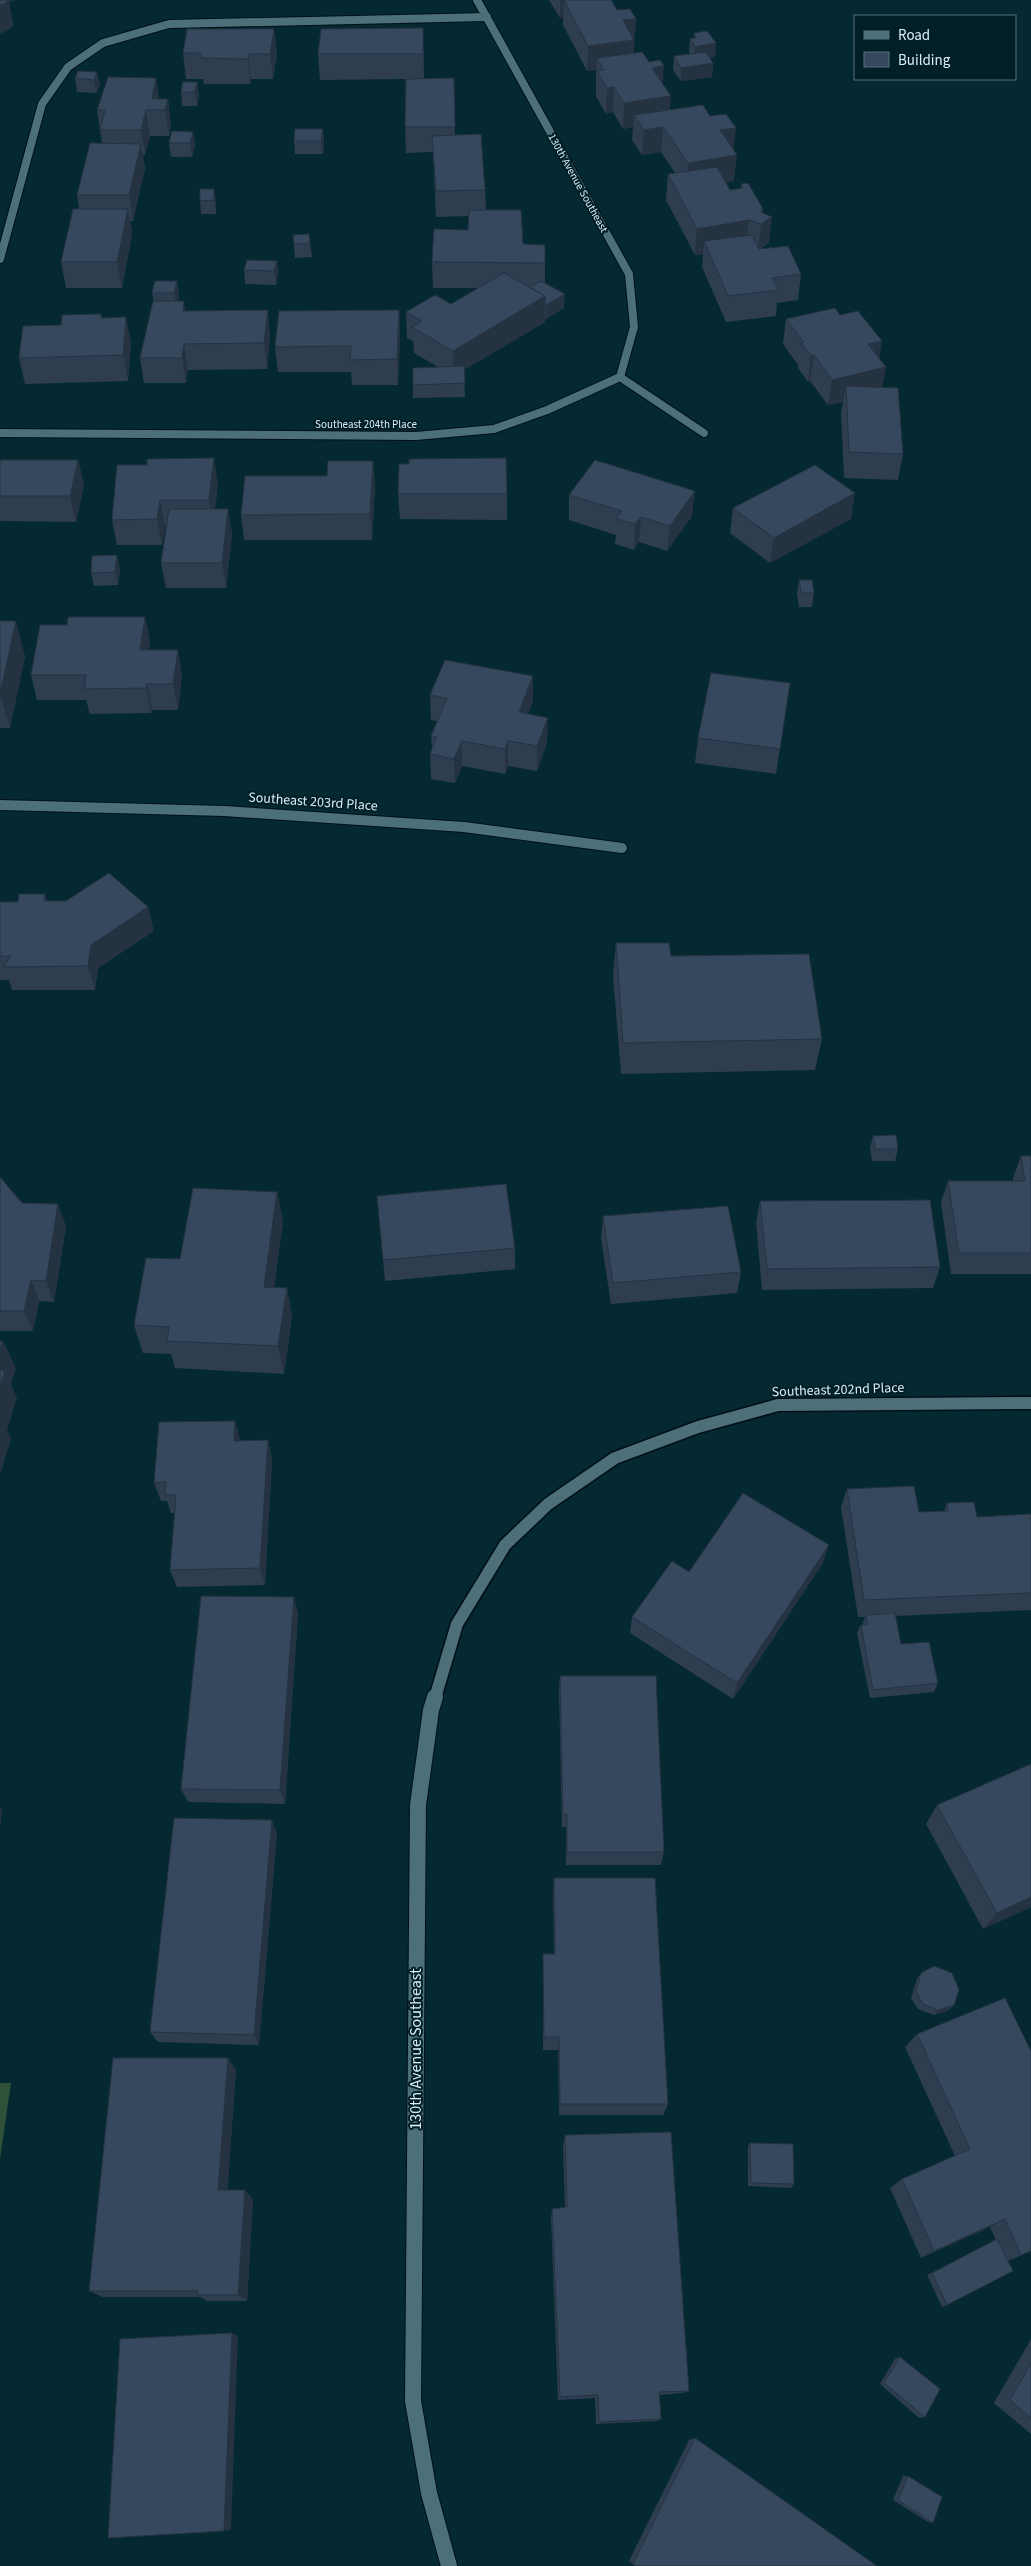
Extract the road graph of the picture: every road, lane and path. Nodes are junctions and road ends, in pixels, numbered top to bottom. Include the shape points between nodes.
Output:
1 (477, 0) edge
2 (487, 18) junction
3 (0, 259) edge
4 (620, 377) junction
5 (704, 432) dead end
6 (0, 433) edge
7 (0, 805) edge
8 (622, 848) dead end
9 (1031, 1403) edge
10 (505, 1545) joint
11 (450, 2566) edge

1 - 2 street, 130th Avenue Southeast
2 - 3 street via 169,24 103,43 68,67 42,104
2 - 4 street, 130th Avenue Southeast via 629,274 634,328
4 - 5 street
4 - 6 street, Southeast 204th Place via 547,410 494,429 426,436
7 - 8 street, Southeast 203rd Place via 224,811 445,826
9 - 10 street, Southeast 202nd Place via 778,1405 698,1427 615,1458 548,1504
10 - 11 street, 130th Avenue Southeast via 457,1624 431,1710 418,1805 413,2401 429,2493

